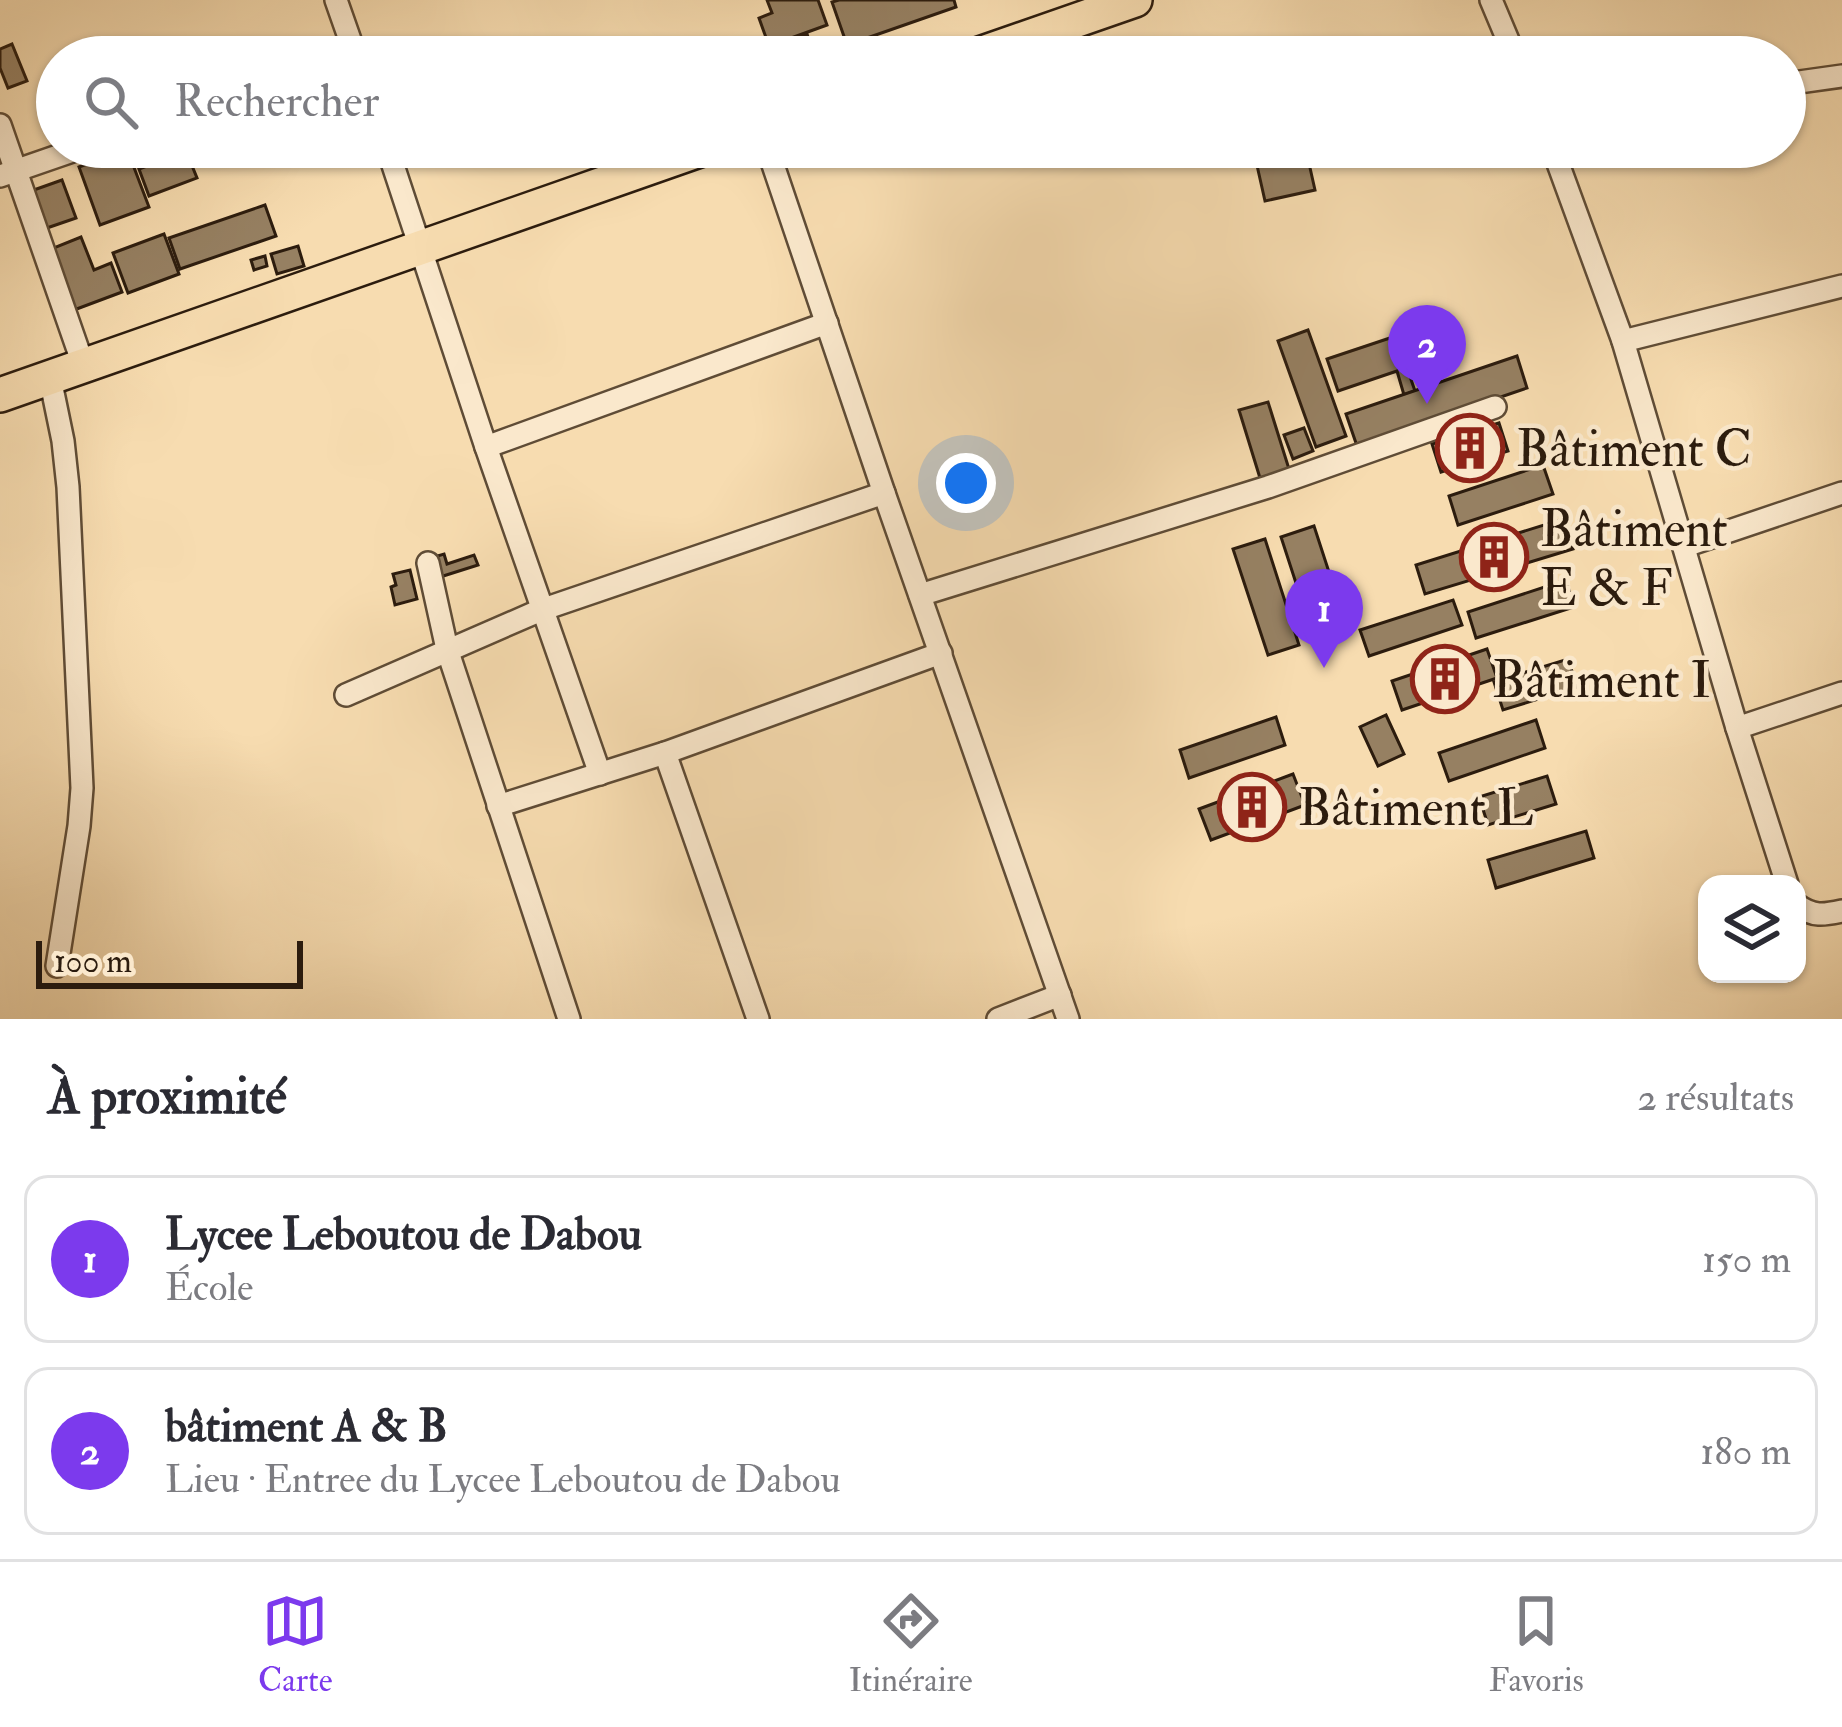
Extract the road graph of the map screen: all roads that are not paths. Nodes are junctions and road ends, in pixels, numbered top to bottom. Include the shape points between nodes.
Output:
1 (336, 0) edge
2 (1135, 0) edge
3 (1491, 0) edge
4 (346, 36) edge
5 (1031, 36) edge
6 (1506, 36) edge
7 (1842, 76) edge
8 (1806, 81) edge
9 (0, 124) edge
10 (394, 168) edge
11 (647, 168) edge
12 (773, 168) edge
13 (1560, 168) edge
14 (8, 173) edge
15 (421, 246) junction
16 (1842, 286) edge
17 (827, 323) junction
18 (1623, 341) junction
19 (84, 367) junction
20 (50, 377) junction
21 (0, 394) edge
22 (1495, 407) dead end
23 (486, 447) junction
24 (884, 493) junction
25 (1842, 493) edge
26 (1685, 546) junction
27 (428, 562) dead end
28 (920, 595) junction
29 (542, 610) junction
30 (448, 649) junction
31 (941, 653) junction
32 (1842, 693) edge
33 (346, 695) dead end
34 (1737, 728) junction
35 (665, 754) junction
36 (600, 775) junction
37 (498, 806) junction
38 (1783, 875) edge
39 (1842, 910) edge
40 (1806, 912) edge
41 (57, 966) dead end
42 (1060, 995) junction
43 (569, 1019) edge
44 (758, 1019) edge
45 (998, 1019) edge
46 (1068, 1019) edge

1 - 4 street
2 - 5 main road
3 - 6 street
7 - 8 street
9 - 14 street
10 - 15 street
11 - 15 main road
12 - 17 street
13 - 18 street
14 - 19 street
15 - 19 main road
15 - 23 street
16 - 18 street
17 - 23 street
17 - 24 street
18 - 26 street
19 - 20 main road
20 - 21 main road
20 - 41 street via 68,487 82,788
22 - 28 street
23 - 29 street
24 - 28 street
24 - 29 street
25 - 26 street
26 - 34 street
27 - 30 street
28 - 31 street
29 - 30 street
29 - 36 street
30 - 33 street
30 - 37 street
31 - 35 street
31 - 42 street
32 - 34 street
34 - 38 street
35 - 36 street
35 - 44 street
36 - 37 street
37 - 43 street
39 - 40 street
42 - 45 street
42 - 46 street

